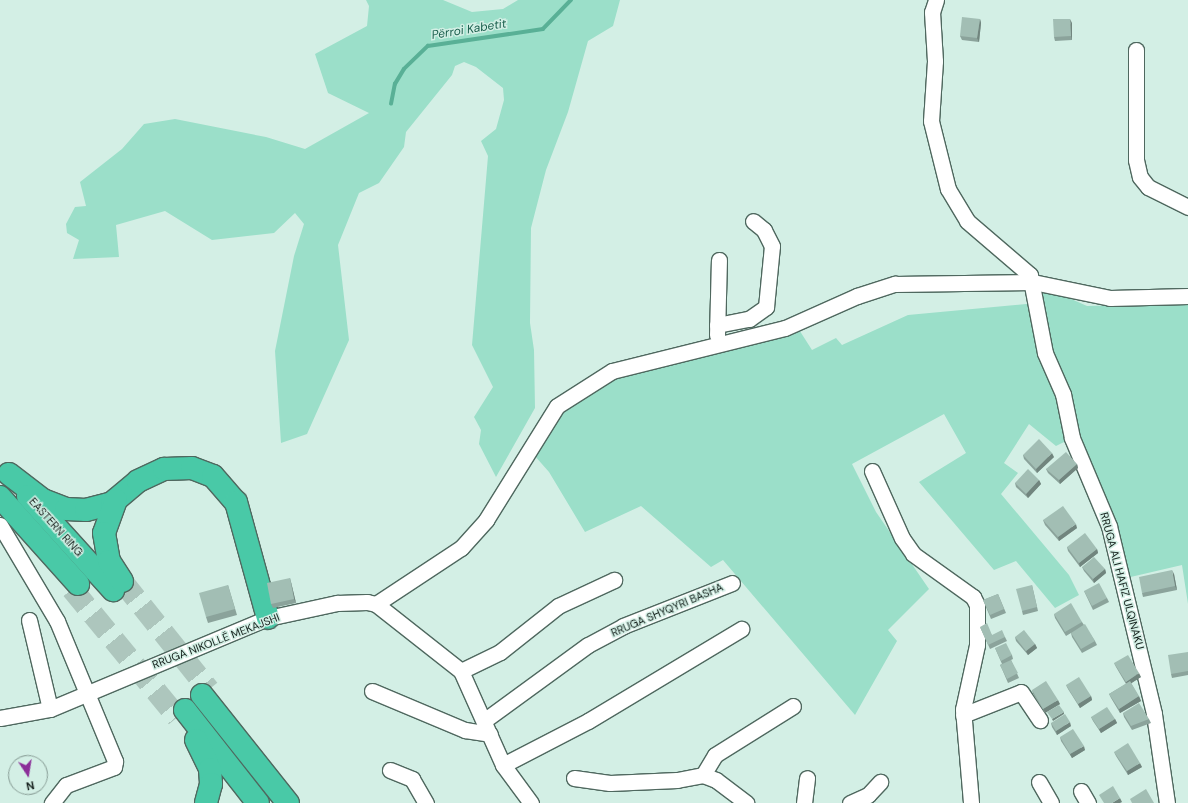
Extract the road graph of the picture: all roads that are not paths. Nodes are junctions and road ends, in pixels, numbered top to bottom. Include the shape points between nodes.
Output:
1 (936, 0) edge
2 (1136, 50) dead end
3 (1188, 207) edge
4 (753, 221) dead end
5 (719, 260) dead end
6 (1033, 282) junction
7 (1188, 296) edge
8 (717, 325) junction
9 (716, 346) junction
10 (5, 468) edge
11 (872, 471) dead end
12 (0, 497) edge
13 (116, 500) junction
14 (0, 525) edge
15 (614, 580) dead end
16 (732, 583) dead end
17 (75, 586) tunnel mouth
18 (376, 604) junction
19 (268, 618) junction
20 (29, 620) dead end
21 (741, 629) dead end
22 (461, 671) junction
23 (88, 691) junction
24 (372, 691) dead end
25 (206, 693) tunnel mouth
26 (793, 706) dead end
27 (50, 709) junction
28 (963, 715) junction
29 (0, 718) edge
30 (485, 720) junction
31 (1040, 720) dead end
32 (490, 734) junction
33 (503, 765) junction
34 (390, 770) dead end
35 (703, 774) junction
36 (574, 778) dead end
37 (807, 778) dead end
38 (880, 782) dead end
39 (1039, 782) dead end
40 (52, 803) edge
41 (206, 803) edge
42 (258, 803) edge
43 (288, 803) edge
44 (426, 803) edge
45 (532, 803) edge
46 (746, 803) edge
47 (804, 803) edge
48 (850, 803) edge
49 (971, 803) edge
50 (1052, 803) edge
51 (1167, 803) edge

1 - 6 street, RRUGA ALI HAFIZ ULQINAKU via 932,12 935,60 931,121 948,189 967,221 1026,270
2 - 3 street via 1136,160 1140,177 1148,187
4 - 8 street via 764,230 772,246 766,307 749,319
5 - 8 street
6 - 7 street via 1110,298
6 - 9 street via 895,284 857,296 796,325
6 - 51 street, RRUGA ALI HAFIZ ULQINAKU via 1045,353 1063,394 1072,438 1109,526 1154,714
8 - 9 street
9 - 18 street via 612,371 564,399 550,415 474,535 439,566
10 - 13 highway via 35,495 66,509 86,510
10 - 13 highway, EASTERN RING via 118,586 109,561 104,533
11 - 28 street via 902,538 913,554 973,597 977,605 977,645
12 - 17 highway, EASTERN RING
13 - 19 highway via 138,481 164,469 192,468 213,476 236,502
14 - 23 street via 57,621
15 - 22 street via 558,606 495,656
16 - 30 street, RRUGA SHYQYRI BASHA via 623,626 588,645
18 - 19 street, RRUGA NIKOLLË MEKAJSHI via 337,603
18 - 22 street
19 - 23 street, RRUGA NIKOLLË MEKAJSHI
20 - 27 street
21 - 33 street via 588,721
22 - 30 street
23 - 27 street, RRUGA NIKOLLË MEKAJSHI
23 - 40 street via 114,767 66,785
24 - 32 street via 465,730
25 - 43 highway via 225,724
26 - 35 street via 715,755
27 - 29 street, RRUGA NIKOLLË MEKAJSHI
28 - 31 street via 1021,692
28 - 49 street
30 - 32 street
32 - 33 street
33 - 45 street
34 - 44 street via 412,779
35 - 36 street via 677,780 610,783
35 - 46 street via 716,780
37 - 47 street
38 - 48 street via 868,795
39 - 50 street
41 - 42 highway via 211,784 209,762 181,714

